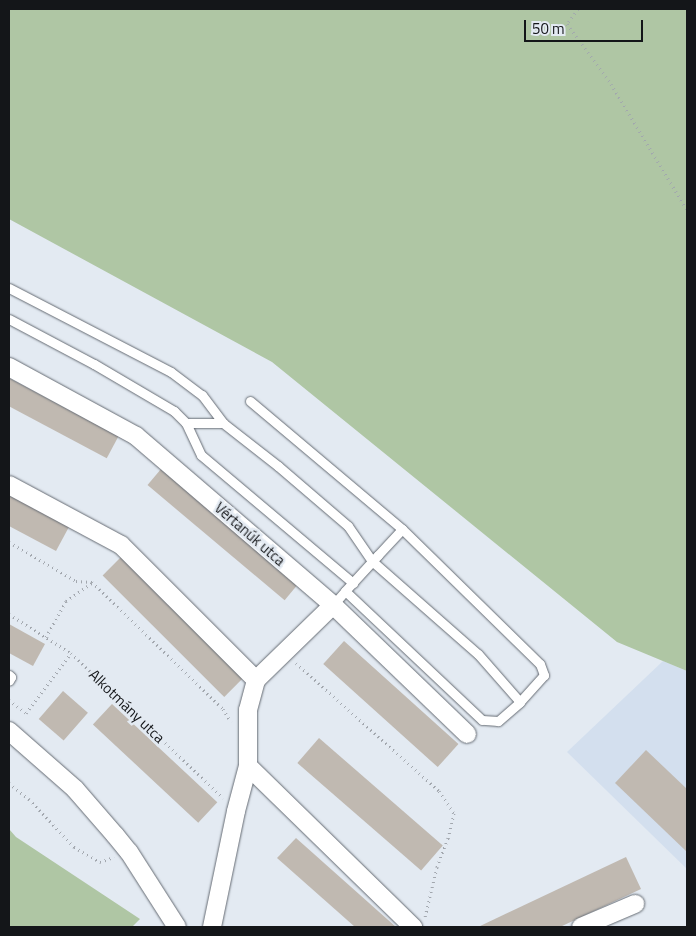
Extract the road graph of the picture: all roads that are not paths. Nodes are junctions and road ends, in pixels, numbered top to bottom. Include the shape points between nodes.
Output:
1 (9, 288) edge
2 (9, 319) edge
3 (9, 367) edge
4 (250, 401) dead end
5 (186, 423) junction
6 (222, 423) junction
7 (9, 485) edge
8 (402, 529) junction
9 (372, 561) junction
10 (353, 583) junction
11 (345, 592) junction
12 (332, 605) junction
13 (9, 675) edge
14 (256, 680) junction
15 (9, 681) edge
16 (520, 702) junction
17 (9, 731) edge
18 (467, 734) dead end
19 (248, 766) junction
20 (635, 904) dead end
21 (418, 923) edge
22 (176, 927) edge
23 (212, 927) edge
24 (581, 927) edge

1 - 6 lane via 170,372 202,395
2 - 5 lane via 174,411
3 - 12 street, Vértanúk utca via 136,436
4 - 8 lane
5 - 6 lane
5 - 10 lane via 201,455
6 - 9 lane via 348,526
7 - 14 street via 121,545
8 - 9 lane
8 - 16 lane via 540,664 544,675
9 - 10 lane
9 - 16 lane via 478,654
10 - 11 lane
11 - 12 lane
11 - 16 lane via 482,720 498,721
12 - 14 street
12 - 18 street, Vértanúk utca
13 - 15 lane
14 - 19 street via 248,710
17 - 22 street via 75,789 129,852
19 - 21 street
19 - 23 street
20 - 24 street

